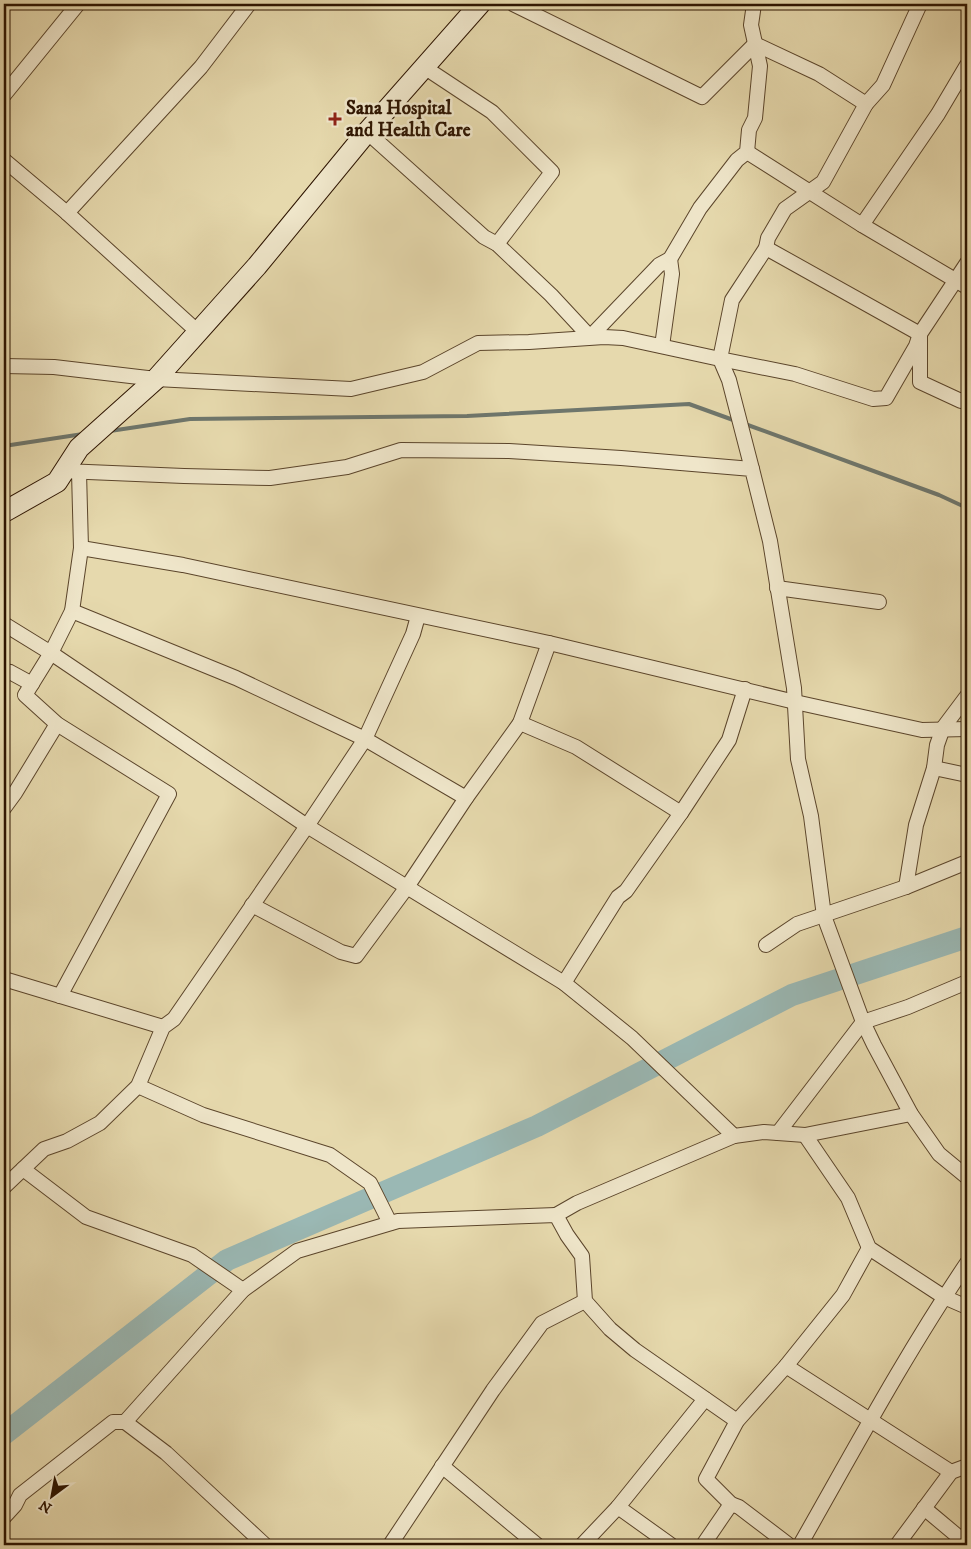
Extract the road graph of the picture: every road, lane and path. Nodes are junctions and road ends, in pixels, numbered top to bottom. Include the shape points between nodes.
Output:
1 (78, 4) edge
2 (249, 4) edge
3 (480, 4) edge
4 (513, 4) edge
5 (754, 4) edge
6 (920, 4) edge
7 (755, 44) junction
8 (967, 65) edge
9 (424, 67) junction
10 (4, 96) edge
11 (866, 104) junction
12 (367, 132) junction
13 (747, 152) junction
14 (4, 160) edge
15 (808, 191) junction
16 (67, 213) junction
17 (862, 225) junction
18 (497, 244) junction
19 (766, 248) junction
20 (670, 259) junction
21 (967, 263) edge
22 (962, 284) edge
23 (198, 332) junction
24 (920, 334) junction
25 (590, 337) junction
26 (662, 346) junction
27 (720, 359) junction
28 (4, 366) edge
29 (156, 379) junction
30 (967, 398) edge
31 (752, 469) junction
32 (71, 472) junction
33 (8, 513) edge
34 (81, 548) junction
35 (777, 588) junction
36 (879, 602) dead end
37 (72, 611) junction
38 (418, 616) junction
39 (4, 624) edge
40 (549, 643) junction
41 (51, 653) junction
42 (4, 671) edge
43 (32, 684) junction
44 (745, 689) junction
45 (967, 696) edge
46 (794, 702) junction
47 (520, 723) junction
48 (57, 724) junction
49 (943, 728) junction
50 (967, 728) edge
51 (365, 739) junction
52 (934, 768) junction
53 (967, 775) edge
54 (466, 798) junction
55 (4, 808) edge
56 (681, 813) junction
57 (307, 826) junction
58 (967, 862) edge
59 (407, 887) junction
60 (906, 887) junction
61 (252, 906) junction
62 (824, 916) junction
63 (766, 945) dead end
64 (4, 979) edge
65 (967, 982) edge
66 (564, 983) junction
67 (60, 996) junction
68 (864, 1022) junction
69 (163, 1027) junction
70 (138, 1086) junction
71 (911, 1114) junction
72 (778, 1133) junction
73 (805, 1135) junction
74 (734, 1136) junction
75 (23, 1169) junction
76 (967, 1176) edge
77 (4, 1188) edge
78 (556, 1215) junction
79 (390, 1223) junction
80 (869, 1248) junction
81 (967, 1263) edge
82 (242, 1290) junction
83 (944, 1297) junction
84 (585, 1300) junction
85 (967, 1307) edge
86 (786, 1366) junction
87 (706, 1399) junction
88 (870, 1420) junction
89 (737, 1421) junction
90 (125, 1422) junction
91 (442, 1466) junction
92 (967, 1466) edge
93 (951, 1472) junction
94 (731, 1504) junction
95 (618, 1507) junction
96 (924, 1508) junction
97 (4, 1517) edge
98 (967, 1544) edge
99 (265, 1545) edge
100 (390, 1545) edge
101 (537, 1545) edge
102 (582, 1545) edge
103 (671, 1545) edge
104 (703, 1545) edge
105 (789, 1545) edge
106 (800, 1545) edge
107 (897, 1545) edge

1 - 10 street
2 - 16 street via 201,67
3 - 9 street
4 - 7 street via 702,97
5 - 7 street via 751,25
6 - 11 street via 883,85
7 - 11 street via 818,74
7 - 13 street via 760,66 755,118 749,130
8 - 17 street via 938,114
9 - 12 street
9 - 18 street via 492,112 552,172
11 - 15 street via 823,182
12 - 18 street via 484,237
12 - 23 street
13 - 15 street
13 - 20 street via 737,160 700,208
14 - 16 street
15 - 17 street
15 - 19 street via 785,209 768,238
16 - 23 street
17 - 22 street
18 - 25 street
19 - 24 street
19 - 27 street via 732,300
20 - 25 street via 659,265
20 - 26 street via 672,274
21 - 22 street
22 - 24 street
23 - 29 street
24 - 27 street via 886,398 873,399 795,374
24 - 30 street via 920,382 962,401
25 - 26 street via 623,338
25 - 29 street via 478,343 423,372 351,389
26 - 27 street
27 - 31 street via 729,380
28 - 29 street via 54,367
29 - 32 street via 79,448
31 - 32 street via 519,452 401,450 347,467 270,478
31 - 35 street via 770,541
32 - 33 street
32 - 34 street
34 - 37 street
34 - 38 street via 183,565
35 - 36 street
35 - 46 street
37 - 41 street
37 - 51 street via 236,678
38 - 40 street
38 - 51 street via 413,634
39 - 41 street
40 - 44 street
40 - 47 street
41 - 43 street
41 - 57 street
42 - 43 street
43 - 48 street via 25,695
44 - 46 street
44 - 56 street via 729,740
45 - 49 street
46 - 49 street via 922,730
46 - 62 street via 798,759 811,816
47 - 54 street
47 - 56 street via 576,747
48 - 55 street
48 - 67 street via 169,794
49 - 50 street
49 - 52 street
51 - 54 street
51 - 57 street
52 - 53 street
52 - 60 street via 916,825
54 - 59 street
56 - 66 street via 626,891 618,897
57 - 59 street
57 - 61 street
58 - 60 street
59 - 61 street via 356,956 341,952
59 - 66 street
60 - 62 street
61 - 69 street via 174,1019
62 - 63 street via 797,924
62 - 68 street
64 - 67 street
65 - 68 street
66 - 74 street via 632,1038
67 - 69 street
68 - 71 street
68 - 72 street
69 - 70 street
70 - 75 street via 100,1123 44,1149
70 - 79 street via 203,1115 330,1155 370,1183
71 - 73 street
71 - 76 street via 939,1154
72 - 73 street
72 - 74 street
73 - 80 street via 848,1198
74 - 78 street
75 - 77 street
75 - 82 street via 86,1217 192,1255
78 - 79 street
78 - 84 street via 582,1256
79 - 82 street via 297,1251
80 - 83 street
80 - 86 street via 843,1295
81 - 83 street
82 - 90 street
83 - 85 street
83 - 88 street
84 - 87 street via 610,1329 635,1350
84 - 91 street via 542,1323
86 - 88 street
86 - 89 street
87 - 89 street
87 - 95 street
88 - 93 street
88 - 106 street
89 - 94 street via 706,1479
90 - 97 street via 113,1422 20,1495
90 - 99 street via 166,1453
91 - 100 street
91 - 101 street
92 - 93 street
93 - 96 street
94 - 104 street
94 - 105 street
95 - 102 street
95 - 103 street
96 - 98 street
96 - 107 street

